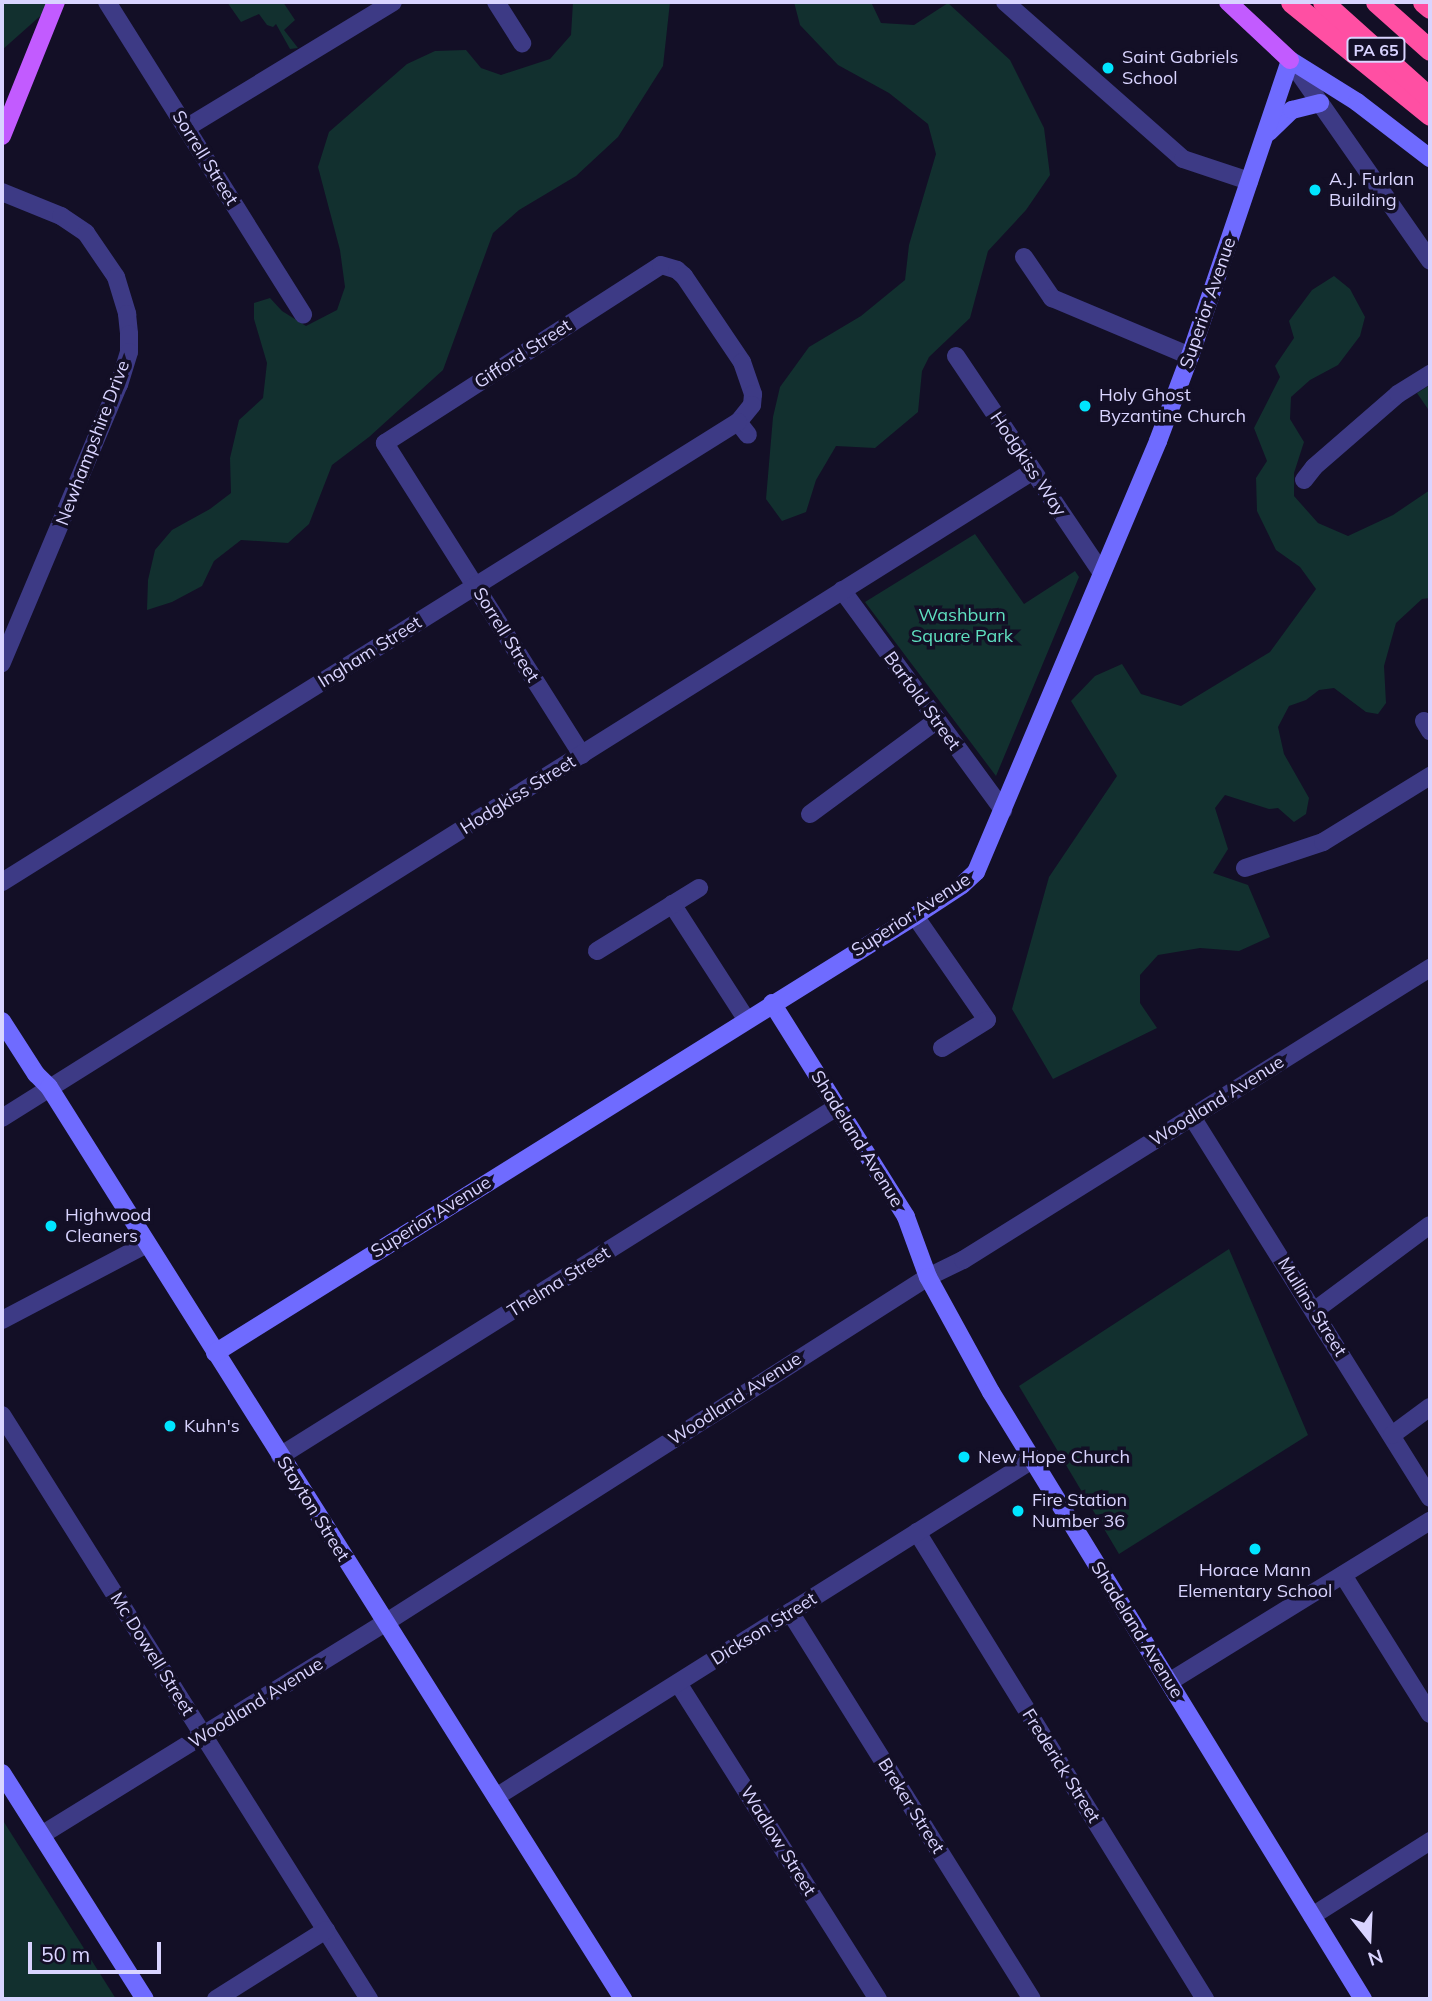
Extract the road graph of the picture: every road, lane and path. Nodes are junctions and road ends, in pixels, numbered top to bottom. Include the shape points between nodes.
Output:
1 (56, 2) edge
2 (107, 2) edge
3 (393, 2) edge
4 (496, 2) edge
5 (1005, 2) edge
6 (1228, 2) edge
7 (1291, 2) edge
8 (1323, 2) edge
9 (1377, 2) edge
10 (1423, 2) edge
11 (1430, 8) edge
12 (522, 44) dead end
13 (1430, 50) edge
14 (1290, 60) junction
15 (1430, 98) edge
16 (1320, 103) junction
17 (1430, 115) edge
18 (186, 128) junction
19 (2, 136) edge
20 (1264, 137) junction
21 (1430, 158) edge
22 (1249, 181) junction
23 (2, 192) edge
24 (1024, 257) dead end
25 (1430, 261) edge
26 (661, 265) joint
27 (303, 315) dead end
28 (956, 356) dead end
29 (1190, 356) junction
30 (1430, 374) edge
31 (385, 443) joint
32 (1032, 471) junction
33 (1304, 480) dead end
34 (1101, 572) junction
35 (476, 586) junction
36 (842, 590) junction
37 (2, 663) edge
38 (936, 721) junction
39 (582, 755) junction
40 (1430, 776) edge
41 (1003, 810) junction
42 (810, 814) dead end
43 (1245, 868) dead end
44 (2, 882) edge
45 (699, 887) dead end
46 (672, 904) junction
47 (915, 916) junction
48 (597, 951) dead end
49 (1430, 968) edge
50 (772, 1003) junction
51 (746, 1019) junction
52 (2, 1021) edge
53 (942, 1048) dead end
54 (49, 1087) junction
55 (837, 1108) junction
56 (1192, 1117) junction
57 (2, 1118) edge
58 (1430, 1225) edge
59 (147, 1244) junction
60 (928, 1277) junction
61 (1314, 1311) junction
62 (2, 1320) edge
63 (215, 1353) junction
64 (1430, 1407) edge
65 (2, 1415) edge
66 (1392, 1435) junction
67 (280, 1456) junction
68 (1032, 1460) junction
69 (1430, 1498) edge
70 (1430, 1521) edge
71 (917, 1532) junction
72 (1343, 1575) junction
73 (790, 1612) junction
74 (385, 1623) junction
75 (1169, 1682) junction
76 (678, 1683) junction
77 (1430, 1714) edge
78 (203, 1735) junction
79 (2, 1773) edge
80 (496, 1797) junction
81 (43, 1834) junction
82 (1430, 1841) edge
83 (1312, 1916) junction
84 (326, 1930) junction
85 (145, 1999) edge
86 (216, 1999) edge
87 (369, 1999) edge
88 (623, 1999) edge
89 (878, 1999) edge
90 (1032, 1999) edge
91 (1205, 1999) edge
92 (1363, 1999) edge

1 - 19 main road
2 - 18 street, Sorrell Street
3 - 18 street
4 - 12 street
5 - 22 street via 1183,159
6 - 14 main road
7 - 17 highway
8 - 15 highway, PA 65
9 - 13 highway, PA 65
10 - 11 highway
14 - 16 street
14 - 20 street, Superior Avenue
14 - 21 street via 1357,102
16 - 20 street via 1292,110
16 - 25 street
18 - 27 street, Sorrell Street
20 - 22 street, Superior Avenue
22 - 29 street, Superior Avenue
23 - 37 street, Newhampshire Drive via 61,216 86,233 116,277 129,334 129,352 119,384
24 - 29 street via 1052,298
26 - 31 street, Gifford Street
26 - 35 street, Ingham Street via 684,276 747,371 753,394 743,428
28 - 32 street, Hodgkiss Way
29 - 34 street, Superior Avenue
30 - 33 street via 1398,394
31 - 35 street, Sorrell Street
32 - 34 street, Hodgkiss Way
32 - 36 street, Hodgkiss Street
34 - 41 street, Superior Avenue
35 - 39 street, Sorrell Street
35 - 44 street, Ingham Street
36 - 38 street, Bartold Street
36 - 39 street, Hodgkiss Street
38 - 41 street, Bartold Street
38 - 42 street
39 - 54 street, Hodgkiss Street
40 - 43 street via 1323,842
41 - 47 street, Superior Avenue via 976,872
45 - 46 street
46 - 48 street
46 - 51 street
47 - 50 street, Superior Avenue
47 - 53 street via 987,1020
49 - 56 street, Woodland Avenue
50 - 51 street, Superior Avenue
50 - 55 street, Shadeland Avenue
51 - 63 street, Superior Avenue
52 - 54 street, Stayton Street
54 - 57 street, Hodgkiss Street
54 - 59 street, Stayton Street
55 - 60 street, Shadeland Avenue via 906,1217
55 - 67 street, Thelma Street
56 - 60 street, Woodland Avenue via 963,1260
56 - 61 street, Mullins Street
58 - 61 street
59 - 62 street
59 - 63 street, Stayton Street
60 - 68 street, Shadeland Avenue
60 - 74 street, Woodland Avenue
61 - 66 street, Mullins Street
63 - 67 street, Stayton Street
64 - 66 street
65 - 78 street, Mc Dowell Street
66 - 69 street, Mullins Street
67 - 74 street, Stayton Street
68 - 71 street, Dickson Street
68 - 75 street, Shadeland Avenue
70 - 72 street
71 - 73 street, Dickson Street
71 - 91 street, Frederick Street
72 - 75 street
72 - 77 street
73 - 76 street, Dickson Street
73 - 90 street, Breker Street
74 - 78 street, Woodland Avenue
74 - 80 street, Stayton Street
75 - 83 street, Shadeland Avenue
76 - 80 street, Dickson Street
76 - 89 street, Wadlow Street
78 - 81 street, Woodland Avenue
78 - 84 street, Mc Dowell Street
79 - 81 street
80 - 88 street, Stayton Street
81 - 85 street
82 - 83 street
83 - 92 street, Shadeland Avenue
84 - 86 street
84 - 87 street, Mc Dowell Street

